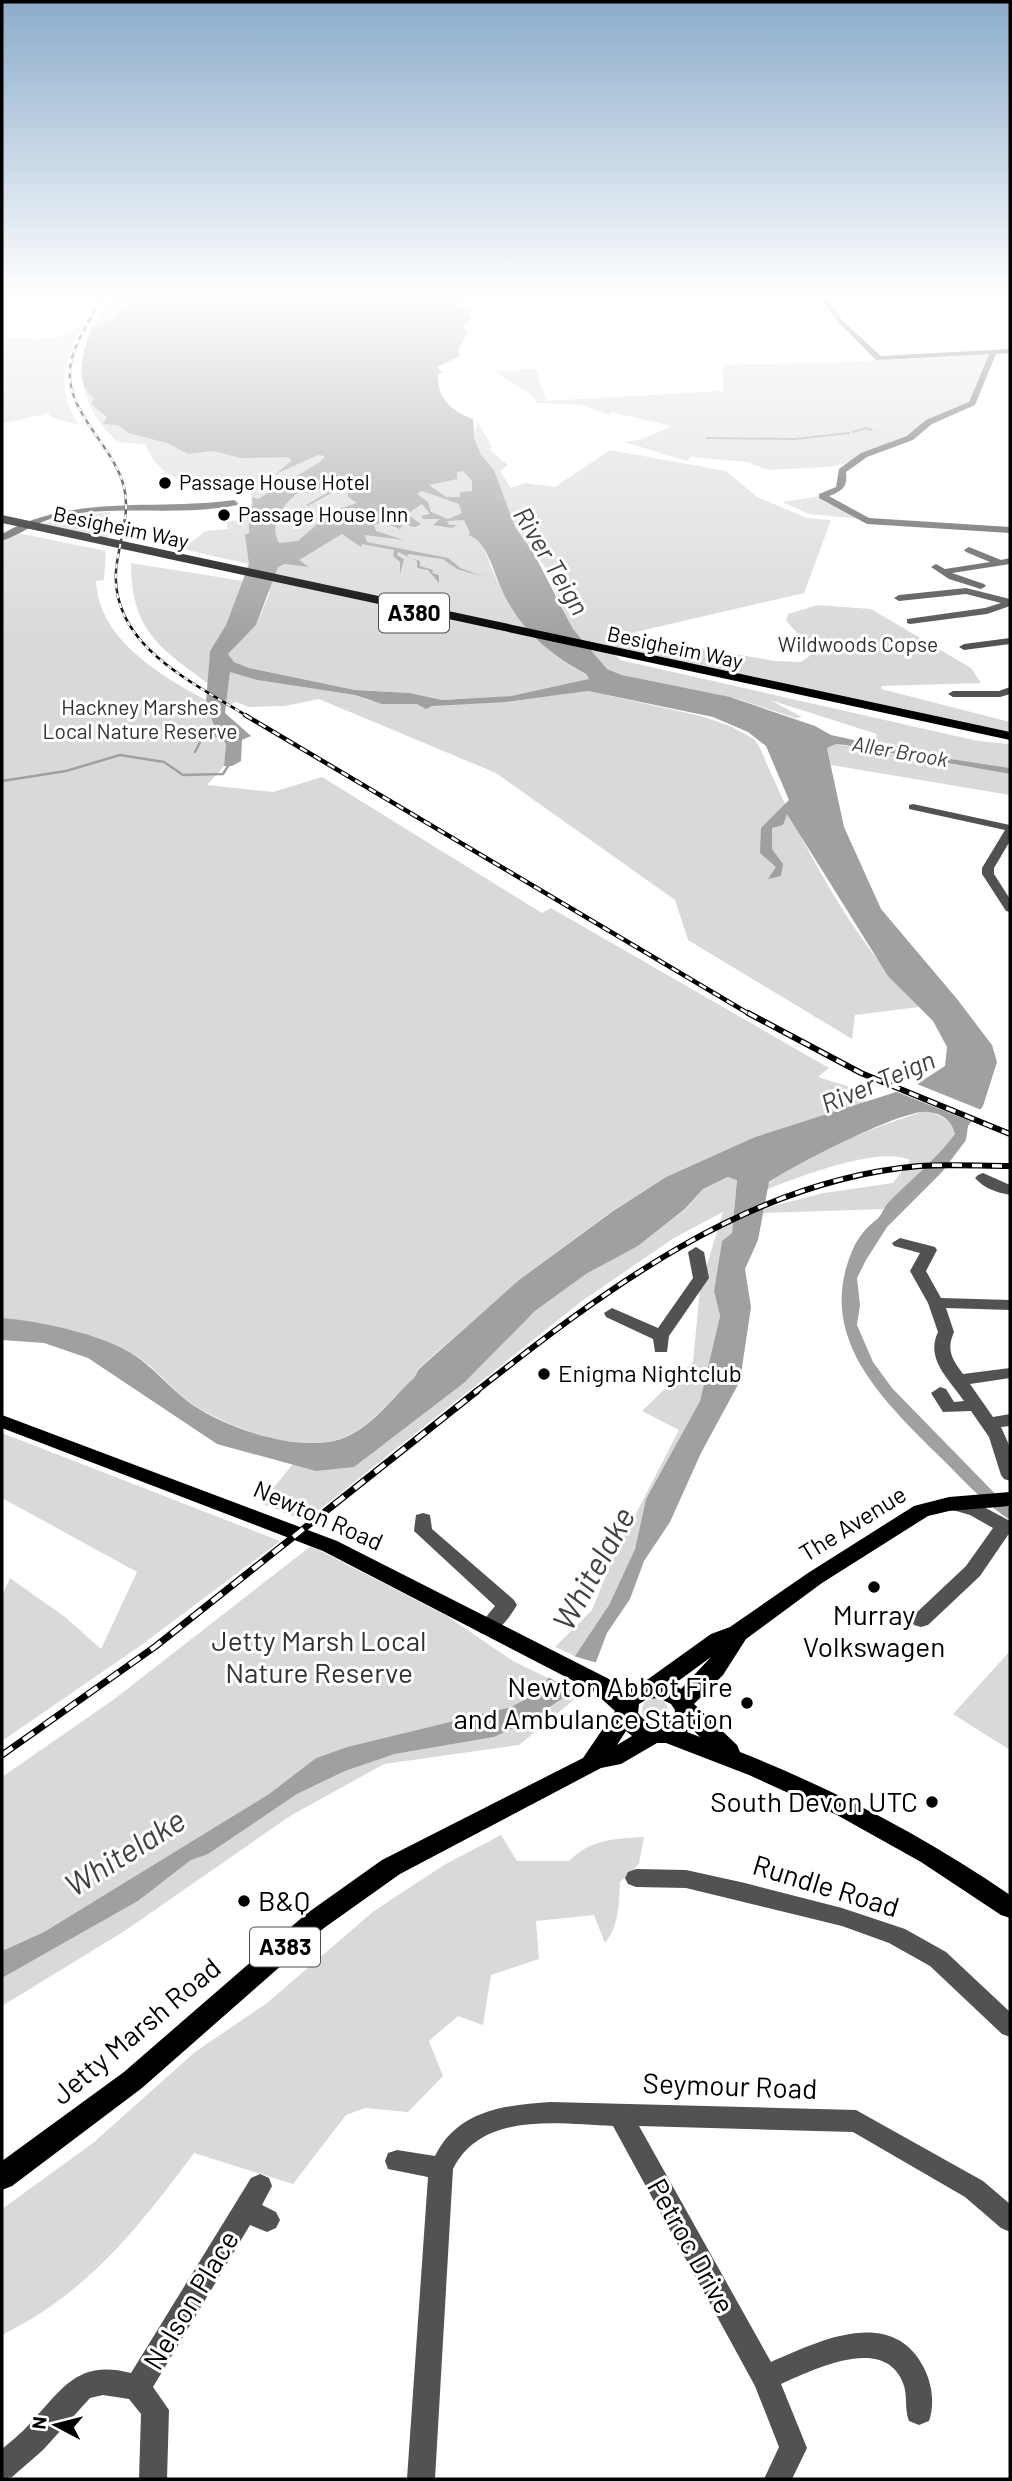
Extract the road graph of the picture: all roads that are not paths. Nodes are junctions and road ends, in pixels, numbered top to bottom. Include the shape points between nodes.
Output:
1 (956, 411) edge
2 (234, 503) dead end
3 (5, 522) edge
4 (1010, 530) edge
5 (2, 538) edge
6 (970, 550) dead end
7 (1010, 561) edge
8 (998, 562) junction
9 (1010, 567) edge
10 (1010, 595) edge
11 (899, 598) dead end
12 (1010, 602) edge
13 (909, 621) dead end
14 (1010, 641) edge
15 (964, 647) dead end
16 (1010, 690) edge
17 (953, 694) dead end
18 (1010, 739) edge
19 (913, 807) dead end
20 (950, 815) junction
21 (940, 824) dead end
22 (1010, 830) edge
23 (1010, 908) edge
24 (983, 1178) dead end
25 (1010, 1190) edge
26 (900, 1243) dead end
27 (696, 1252) dead end
28 (936, 1303) junction
29 (1010, 1305) edge
30 (612, 1312) dead end
31 (1010, 1373) edge
32 (959, 1380) junction
33 (940, 1393) dead end
34 (977, 1405) junction
35 (1010, 1420) edge
36 (2, 1421) edge
37 (989, 1423) junction
38 (1010, 1475) edge
39 (999, 1499) edge
40 (950, 1504) junction
41 (423, 1519) dead end
42 (1007, 1528) edge
43 (922, 1620) dead end
44 (487, 1628) junction
45 (738, 1633) junction
46 (596, 1682) junction
47 (647, 1689) junction
48 (685, 1706) junction
49 (626, 1711) junction
50 (659, 1735) junction
51 (596, 1760) junction
52 (740, 1760) junction
53 (636, 1878) dead end
54 (1010, 1908) edge
55 (1010, 2026) edge
56 (619, 2114) junction
57 (397, 2161) dead end
58 (441, 2168) junction
59 (2, 2176) edge
60 (260, 2186) dead end
61 (1010, 2220) edge
62 (765, 2378) junction
63 (137, 2388) junction
64 (919, 2411) dead end
65 (2, 2467) edge
66 (153, 2479) edge
67 (421, 2479) edge
68 (778, 2479) edge

1 - 4 street via 929,422 910,438 864,455 842,471 839,489 822,495 867,521
2 - 5 street via 202,509 139,508 50,516
3 - 18 highway, Besigheim Way / A380
6 - 8 street
7 - 8 street
8 - 9 street
8 - 10 street via 939,570
11 - 12 street via 966,591
12 - 13 street via 987,611
14 - 15 street
16 - 17 street
19 - 20 street
20 - 21 street
20 - 22 street
22 - 23 street via 988,874
24 - 25 street
26 - 28 street via 929,1250 918,1271
27 - 30 street via 701,1278 661,1342
28 - 29 street
28 - 32 street via 946,1332 942,1357
31 - 32 street
32 - 34 street
33 - 34 street via 949,1408
34 - 37 street
35 - 37 street
36 - 44 main road, Newton Road via 330,1546
37 - 38 street
39 - 40 main road, The Avenue
40 - 42 street via 976,1510
40 - 45 main road, The Avenue via 903,1520
41 - 44 street via 423,1531 507,1605
42 - 43 street via 973,1571
44 - 46 main road, Newton Road
45 - 47 main road, The Avenue via 719,1640
45 - 48 main road, The Avenue
46 - 47 main road, Newton Road
46 - 49 main road, Newton Road
47 - 48 main road via 674,1693
47 - 49 main road, A383 via 629,1700
48 - 50 main road, A383 via 685,1721 679,1729
48 - 52 main road
49 - 50 main road via 639,1731
49 - 51 main road, Jetty Marsh Road / A383
50 - 51 main road, Jetty Marsh Road / A383 via 613,1758
50 - 52 main road
51 - 59 main road, Jetty Marsh Road / A383 via 391,1867 315,1921 122,2088
52 - 54 main road via 900,1836
53 - 55 street, Rundle Road via 686,1879 745,1892 897,1936 938,1959
56 - 58 street, Seymour Road via 510,2115 461,2134 448,2149
56 - 61 street, Seymour Road via 856,2121 974,2189
56 - 62 street, Petroc Drive
57 - 58 street
58 - 67 street, Seymour Road
60 - 63 street, Nelson Place via 256,2215
62 - 64 street via 838,2348 881,2347 900,2354 915,2378
62 - 68 street, Petroc Drive via 793,2448
63 - 65 street, Nelson Place via 117,2382 82,2387 61,2405 44,2430
63 - 66 street via 155,2410

